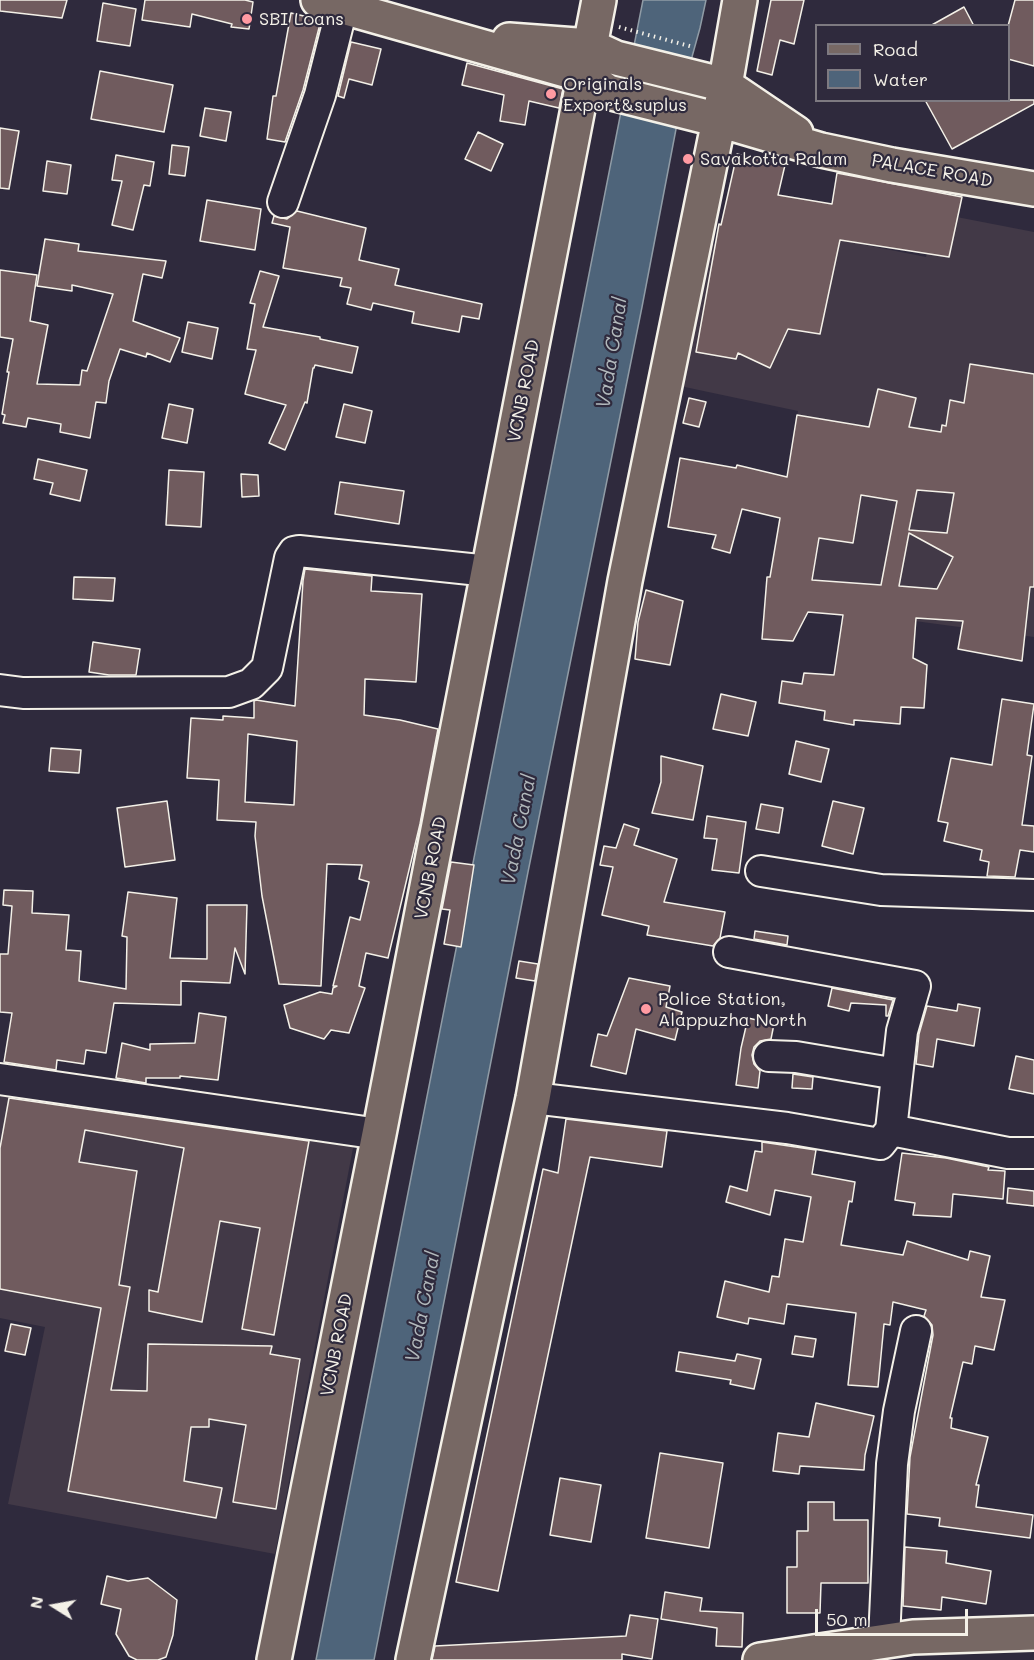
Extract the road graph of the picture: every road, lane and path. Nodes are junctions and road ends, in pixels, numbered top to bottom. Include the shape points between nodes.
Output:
1 (599, 0) edge
2 (740, 0) edge
3 (330, 4) edge
4 (605, 60) junction
5 (708, 71) junction
6 (705, 117) junction
7 (821, 150) junction
8 (1034, 189) edge
9 (283, 202) dead end
10 (489, 571) junction
11 (0, 690) edge
12 (761, 871) dead end
13 (1034, 895) edge
14 (729, 952) dead end
15 (769, 1056) dead end
16 (897, 1074) junction
17 (0, 1079) edge
18 (532, 1098) junction
19 (891, 1130) junction
20 (379, 1134) junction
21 (1034, 1153) edge
22 (916, 1331) dead end
23 (1034, 1633) edge
24 (884, 1640) junction
25 (274, 1660) edge
26 (413, 1660) edge
27 (760, 1660) edge

1 - 4 main road, VCNB ROAD
2 - 5 main road
3 - 4 main road via 435,34
3 - 9 street via 320,95
4 - 5 main road
4 - 5 path
4 - 6 main road, PALACE ROAD
4 - 10 main road, VCNB ROAD
5 - 6 main road
5 - 7 main road
6 - 7 main road, PALACE ROAD
6 - 18 main road
7 - 8 main road, PALACE ROAD
10 - 11 street via 299,550 290,558 267,669 251,684 229,692
10 - 20 main road, VCNB ROAD
12 - 13 street via 881,890
14 - 16 street via 915,986 902,1032
15 - 16 street
16 - 19 street
17 - 20 street
18 - 19 street via 786,1128 880,1144
18 - 26 main road
19 - 21 street via 1008,1153
20 - 25 main road, VCNB ROAD
22 - 24 street via 891,1464
23 - 24 main road
24 - 27 main road

